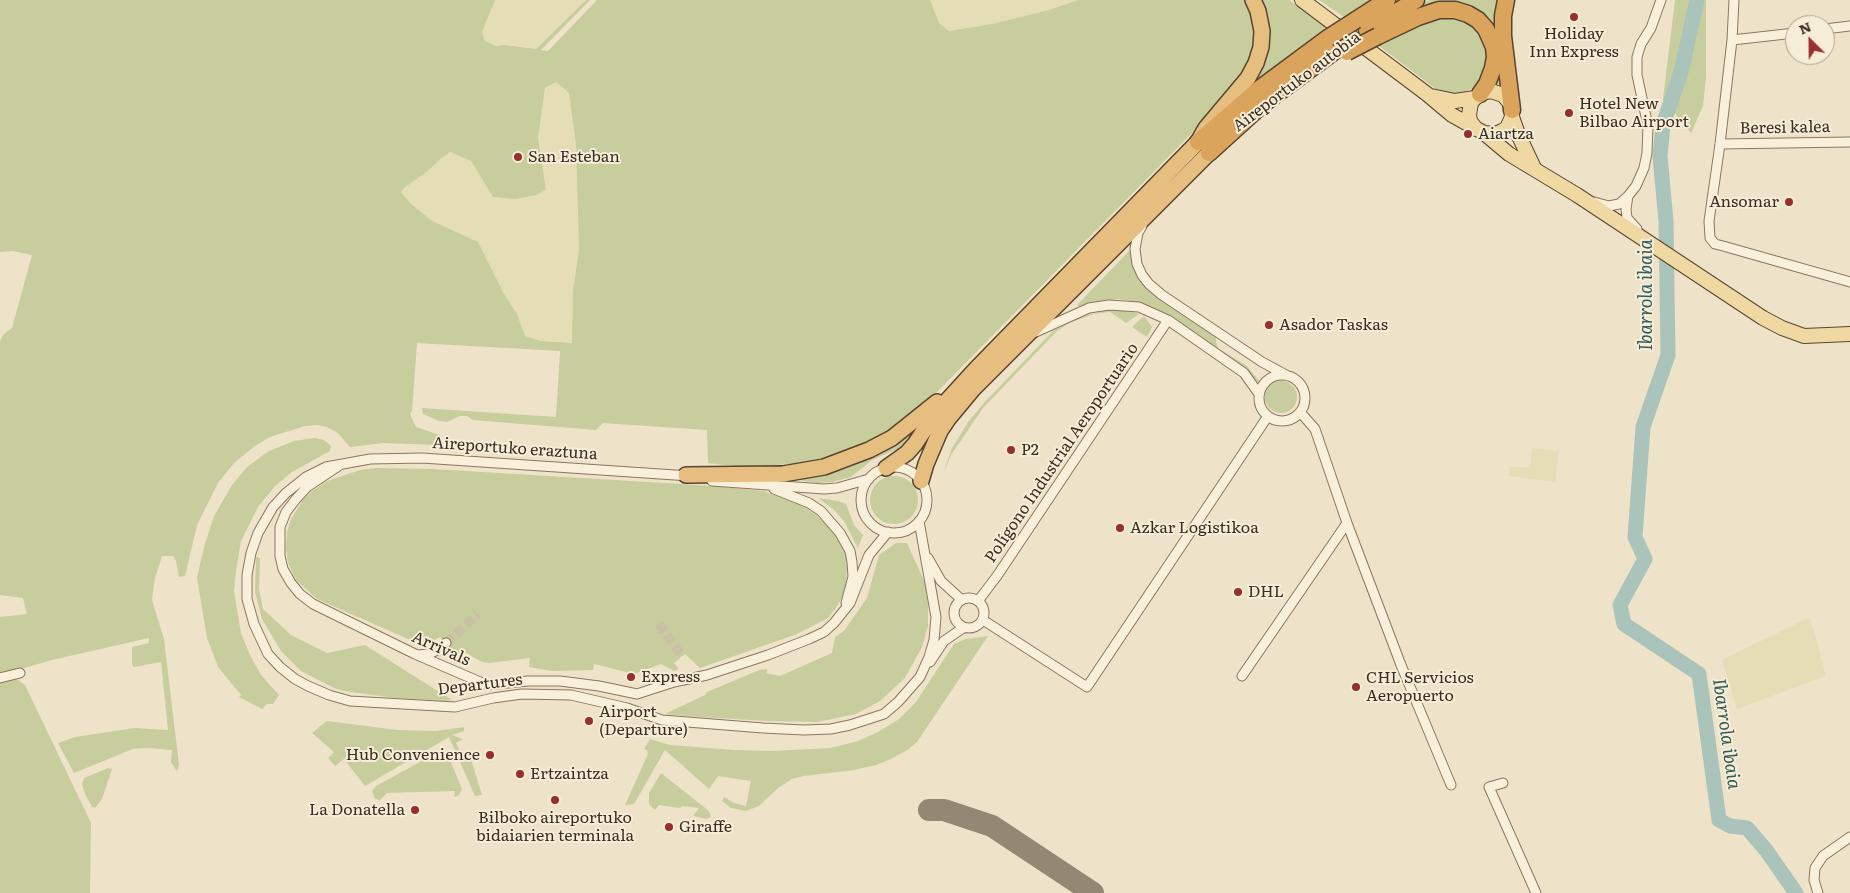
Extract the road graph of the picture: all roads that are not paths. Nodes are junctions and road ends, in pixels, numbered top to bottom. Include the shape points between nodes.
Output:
1 (1253, 0) edge
2 (1302, 0) edge
3 (1387, 0) edge
4 (1416, 0) edge
5 (1506, 0) edge
6 (1661, 0) edge
7 (1734, 0) edge
8 (1850, 26) edge
9 (1367, 28) junction
10 (1835, 28) edge
11 (1785, 33) edge
12 (1732, 40) junction
13 (1339, 45) junction
14 (1427, 94) junction
15 (1477, 96) junction
16 (1512, 114) junction
17 (1481, 132) junction
18 (1850, 142) edge
19 (1720, 144) junction
20 (1203, 147) junction
21 (1535, 168) junction
22 (1577, 195) junction
23 (1628, 196) junction
24 (1152, 208) junction
25 (1661, 251) junction
26 (1850, 282) edge
27 (1168, 320) junction
28 (1850, 334) edge
29 (1026, 337) junction
30 (976, 369) junction
31 (1288, 376) junction
32 (1259, 394) junction
33 (1300, 412) junction
34 (1268, 416) junction
35 (341, 464) junction
36 (886, 468) junction
37 (686, 475) junction
38 (869, 479) junction
39 (921, 481) junction
40 (764, 485) junction
41 (919, 521) junction
42 (1347, 523) junction
43 (888, 532) junction
44 (923, 547) junction
45 (962, 600) junction
46 (978, 601) junction
47 (842, 615) junction
48 (983, 620) junction
49 (963, 628) junction
50 (446, 642) tunnel mouth
51 (415, 654) junction
52 (20, 673) dead end
53 (1242, 676) dead end
54 (920, 677) junction
55 (0, 678) edge
56 (1503, 782) dead end
57 (1451, 785) dead end
58 (1850, 837) edge
59 (1536, 893) edge
60 (1818, 893) edge

1 - 20 highway via 1262,31 1256,63 1248,78 1206,128
2 - 14 main road
3 - 9 highway, Aireportuko autobia
4 - 9 highway, Aireportuko autobia
5 - 16 highway via 1503,36
6 - 23 street via 1637,57 1637,75 1648,126 1647,153 1644,168
7 - 12 street
8 - 10 street
9 - 13 highway, Aireportuko autobia, bridge
9 - 13 highway, bridge
9 - 15 highway via 1439,10 1455,10 1478,20 1486,29 1495,57 1487,84
11 - 12 street
12 - 19 street
13 - 20 highway, Aireportuko autobia
13 - 20 highway, Aireportuko autobia via 1258,90
14 - 15 main road via 1455,101
14 - 17 main road via 1452,115
15 - 16 main road via 1491,91 1503,95 1508,99
15 - 17 main road via 1471,103 1469,115 1470,121
16 - 17 main road via 1502,132
16 - 21 main road
17 - 21 main road via 1509,154
18 - 19 street, Beresi kalea
19 - 26 street via 1708,228 1715,244
20 - 24 highway
20 - 30 highway
21 - 22 main road
22 - 23 street via 1608,206 1619,204
22 - 25 main road
23 - 25 street via 1627,218
24 - 29 highway
24 - 31 street via 1138,233 1135,249 1137,264 1149,284 1262,362
25 - 28 main road via 1782,328 1804,336
27 - 29 street via 1139,307 1109,305 1089,308
27 - 32 street via 1244,373
27 - 46 street, Polígono Industrial Aeroportuario
29 - 39 highway via 973,389 948,419 932,447
30 - 36 highway via 934,415 915,444
30 - 37 highway via 892,438 845,460 783,474
31 - 32 street via 1271,378
31 - 33 street via 1304,391 1304,405
32 - 34 street via 1260,406
33 - 34 street via 1281,421
33 - 42 street via 1315,429
34 - 48 street via 1086,687
35 - 37 street, Aireportuko eraztuna via 370,459 422,458
35 - 51 street, Arrivals via 307,487 286,512 279,541 283,569 300,594 313,604
35 - 54 street, Departures via 306,477 272,507 258,533 247,575 247,599 268,654 296,679 329,695 350,701 437,707 455,707 522,694 571,695 628,708 662,720 804,730 831,729 884,714
36 - 38 street
36 - 39 street via 909,471
37 - 40 street, Aireportuko eraztuna
38 - 40 street, Aireportuko eraztuna via 824,489
38 - 43 street via 862,494 863,511 873,525
39 - 41 street via 927,506
40 - 47 street via 821,511 846,541 853,577
41 - 43 street via 905,531
41 - 44 street
42 - 53 street
42 - 57 street via 1400,665
43 - 47 street, Arrivals via 869,555 856,592
44 - 45 street via 941,581
44 - 54 street via 936,617 934,640
45 - 46 street
45 - 49 street via 954,614 958,625
46 - 48 street via 984,610
47 - 51 street, Arrivals via 824,632 768,655 632,694 560,681 487,685
48 - 49 street via 975,628
49 - 54 street via 944,641
50 - 51 street via 429,654
52 - 55 street
56 - 59 street via 1489,787
58 - 60 street via 1823,856 1815,868

